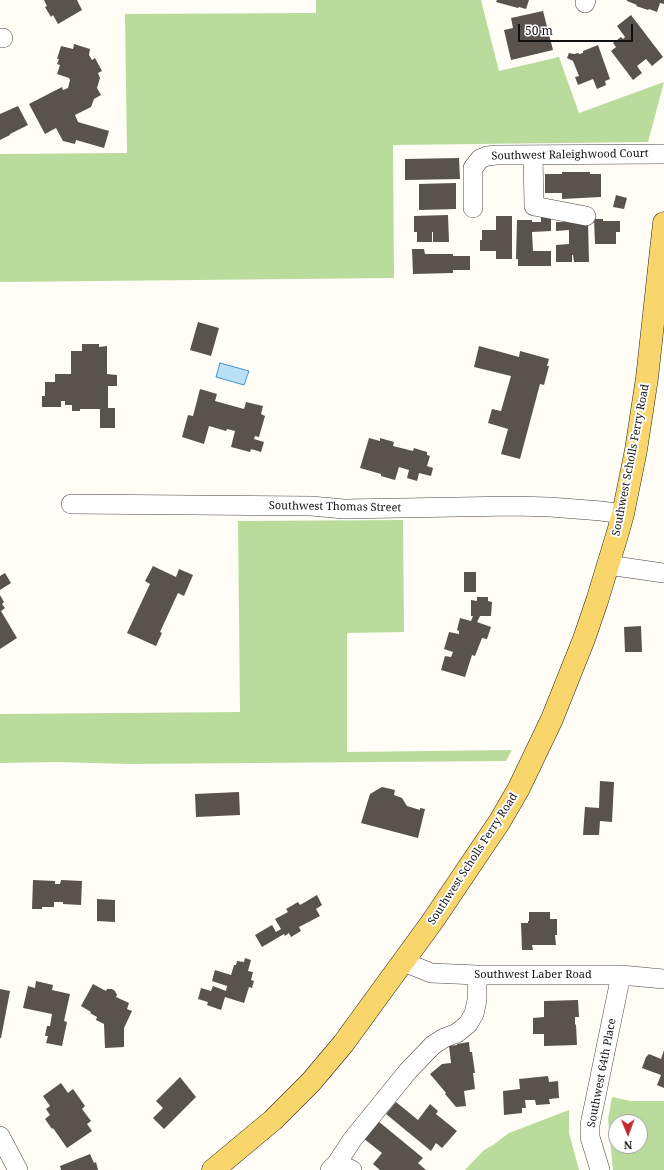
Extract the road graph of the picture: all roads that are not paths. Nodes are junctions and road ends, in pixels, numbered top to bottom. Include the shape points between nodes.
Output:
1 (664, 154) edge
2 (533, 155) junction
3 (473, 208) dead end
4 (586, 216) dead end
5 (664, 223) edge
6 (661, 281) edge
7 (71, 504) dead end
8 (623, 514) junction
9 (608, 565) junction
10 (664, 573) edge
11 (404, 962) junction
12 (477, 975) junction
13 (621, 975) junction
14 (664, 979) edge
15 (0, 1136) edge
16 (339, 1168) edge
17 (18, 1170) edge
18 (213, 1170) edge
19 (600, 1170) edge

1 - 2 street, Southwest Raleighwood Court
2 - 3 street, Southwest Raleighwood Court via 497,155 480,159 473,168
2 - 4 street via 534,206
5 - 6 main road, Southwest Scholls Ferry Road
6 - 8 main road, Southwest Scholls Ferry Road via 636,450
7 - 8 street, Southwest Thomas Street via 311,506 344,509 506,506 550,507
8 - 9 main road, Southwest Scholls Ferry Road
9 - 10 street
9 - 11 main road, Southwest Scholls Ferry Road via 567,682 519,788 460,882
11 - 12 street, Southwest Laber Road via 431,974
11 - 18 main road, Southwest Scholls Ferry Road via 343,1044 311,1082 273,1120
12 - 13 street, Southwest Laber Road
12 - 16 street via 477,1000 474,1014 468,1024 457,1033 433,1045 408,1071 352,1140
13 - 14 street, Southwest Laber Road
13 - 19 street, Southwest 64th Place via 590,1125 590,1136
15 - 17 street

